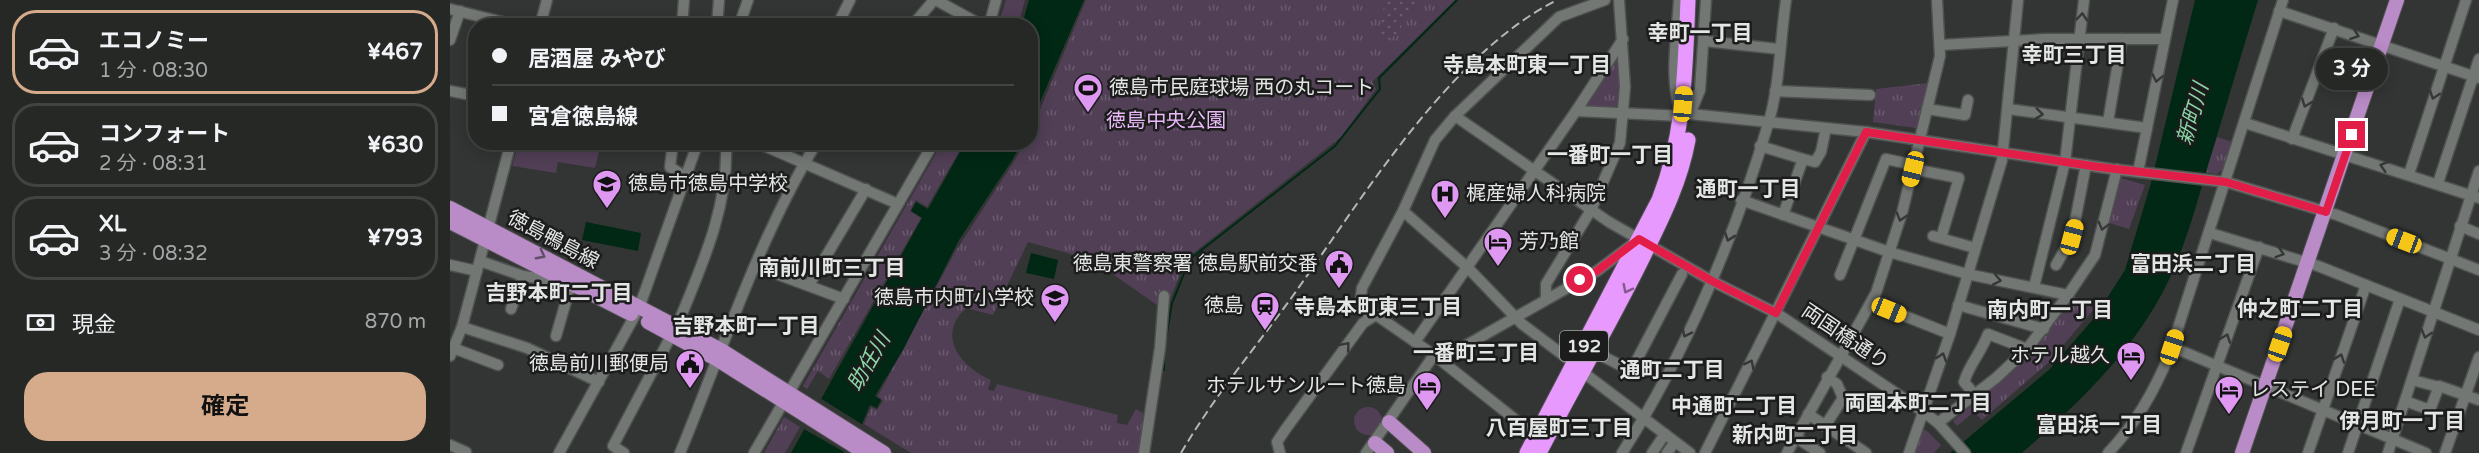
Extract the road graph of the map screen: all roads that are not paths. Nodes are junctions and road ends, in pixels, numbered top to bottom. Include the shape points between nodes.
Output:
1 (547, 0) edge
2 (684, 0) edge
3 (719, 0) edge
4 (748, 0) edge
5 (935, 0) edge
6 (996, 0) edge
7 (1605, 0) edge
8 (1619, 0) edge
9 (1679, 0) edge
10 (1688, 0) edge
11 (1695, 0) edge
12 (1706, 0) edge
13 (1786, 0) edge
14 (1937, 0) edge
15 (2018, 0) edge
16 (2084, 0) edge
17 (2173, 0) edge
18 (2397, 0) edge
19 (2466, 0) edge
20 (847, 1) edge
21 (2281, 5) edge
22 (455, 10) edge
23 (486, 18) edge
24 (542, 18) edge
25 (683, 18) edge
26 (718, 18) edge
27 (742, 18) edge
28 (840, 18) edge
29 (919, 18) edge
30 (968, 18) edge
31 (991, 18) edge
32 (2334, 28) junction
33 (1623, 39) junction
34 (2080, 39) junction
35 (2122, 39) junction
36 (2164, 39) junction
37 (450, 40) edge
38 (2016, 40) junction
39 (1704, 41) junction
40 (1940, 45) junction
41 (2382, 45) junction
42 (1779, 49) junction
43 (2479, 59) edge
44 (2444, 66) junction
45 (2476, 77) edge
46 (450, 91) edge
47 (1775, 92) junction
48 (468, 94) edge
49 (1870, 95) dead end
50 (1968, 100) dead end
51 (2008, 109) junction
52 (1927, 110) junction
53 (1576, 111) junction
54 (1624, 114) junction
55 (1686, 115) junction
56 (1455, 116) junction
57 (2070, 117) junction
58 (1769, 122) junction
59 (2108, 122) junction
60 (2244, 123) junction
61 (1826, 128) junction
62 (2147, 128) junction
63 (1866, 132) junction
64 (2292, 139) junction
65 (1920, 140) junction
66 (1760, 146) junction
67 (509, 150) edge
68 (672, 150) edge
69 (695, 150) edge
70 (725, 150) edge
71 (786, 150) edge
72 (812, 150) edge
73 (929, 150) edge
74 (2004, 153) junction
75 (2345, 155) junction
76 (1803, 159) junction
77 (2065, 162) junction
78 (805, 163) junction
79 (2086, 165) junction
80 (1914, 167) junction
81 (2116, 169) junction
82 (1534, 170) junction
83 (2479, 171) edge
84 (2138, 172) junction
85 (2409, 174) junction
86 (686, 177) junction
87 (2226, 182) junction
88 (2438, 183) junction
89 (866, 189) junction
90 (2475, 196) edge
91 (1741, 200) junction
92 (898, 204) junction
93 (450, 208) edge
94 (1591, 210) junction
95 (1403, 211) junction
96 (2326, 212) junction
97 (1783, 215) junction
98 (450, 222) edge
99 (2460, 226) junction
100 (1819, 228) junction
101 (2210, 233) junction
102 (487, 234) junction
103 (2479, 234) edge
104 (1854, 240) junction
105 (1644, 242) junction
106 (2259, 247) junction
107 (1975, 248) junction
108 (1889, 252) junction
109 (2449, 258) junction
110 (2309, 262) junction
111 (450, 265) edge
112 (478, 266) junction
113 (755, 266) junction
114 (2056, 266) dead end
115 (1468, 268) junction
116 (2479, 270) edge
117 (1682, 274) dead end
118 (1967, 274) junction
119 (1840, 275) dead end
120 (523, 276) junction
121 (1712, 281) junction
122 (569, 283) junction
123 (809, 285) junction
124 (2366, 285) junction
125 (2034, 287) junction
126 (2068, 295) junction
127 (1164, 297) dead end
128 (844, 299) junction
129 (1546, 299) junction
130 (2400, 299) junction
131 (1872, 303) junction
132 (1958, 304) junction
133 (511, 309) dead end
134 (637, 312) junction
135 (2433, 312) junction
136 (1776, 313) junction
137 (1369, 317) junction
138 (1514, 317) junction
139 (462, 327) junction
140 (2044, 329) junction
141 (674, 330) junction
142 (2479, 330) edge
143 (1950, 334) junction
144 (556, 336) dead end
145 (1415, 342) junction
146 (2172, 347) junction
147 (2027, 349) junction
148 (451, 351) edge
149 (1595, 352) junction
150 (720, 355) junction
151 (1434, 355) junction
152 (1839, 356) junction
153 (2479, 357) edge
154 (2216, 364) junction
155 (498, 365) dead end
156 (1579, 368) junction
157 (1827, 377) junction
158 (2412, 380) junction
159 (599, 382) junction
160 (2266, 386) junction
161 (2439, 387) junction
162 (1975, 395) junction
163 (2465, 395) junction
164 (2479, 400) edge
165 (792, 401) junction
166 (2405, 402) junction
167 (2322, 409) junction
168 (1924, 412) junction
169 (1808, 414) junction
170 (1644, 418) junction
171 (1389, 422) junction
172 (1938, 423) junction
173 (2357, 424) junction
174 (1825, 426) junction
175 (1665, 434) junction
176 (1536, 436) junction
177 (1795, 437) junction
178 (2394, 437) junction
179 (1675, 442) junction
180 (450, 445) edge
181 (856, 447) edge
182 (1371, 448) edge
183 (611, 449) edge
184 (1961, 449) edge
185 (466, 452) edge
186 (559, 453) edge
187 (624, 453) edge
188 (680, 453) edge
189 (754, 453) edge
190 (884, 453) edge
191 (1144, 453) edge
192 (1280, 453) edge
193 (1387, 453) edge
194 (1424, 453) edge
195 (1527, 453) edge
196 (1539, 453) edge
197 (1622, 453) edge
198 (1652, 453) edge
199 (1667, 453) edge
200 (1690, 453) edge
201 (1705, 453) edge
202 (1787, 453) edge
203 (1820, 453) edge
204 (1866, 453) edge
205 (1909, 453) edge
206 (2108, 453) edge
207 (2186, 453) edge
208 (2242, 453) edge
209 (2307, 453) edge
210 (2348, 453) edge
211 (2388, 453) edge
212 (2426, 453) edge
213 (2445, 453) edge

1 - 24 street
2 - 25 street
3 - 26 street
4 - 27 street
5 - 29 street
5 - 30 street
6 - 31 street
7 - 56 street via 1559,17
8 - 33 street
9 - 55 street via 1674,84 1676,101
10 - 55 highway, 192
11 - 55 highway, 192
12 - 39 street
13 - 42 street
14 - 40 street
15 - 38 street
34 -> 16 street
17 - 36 street
18 - 41 main road
19 - 44 street
20 - 28 street
21 - 32 street
21 - 60 street
22 - 23 street
22 - 37 street
32 -> 41 street
32 -> 64 street
33 - 53 street
33 - 54 street
34 - 35 street
34 - 38 street
34 - 57 street
35 - 36 street
35 - 59 street
36 -> 62 street
38 - 40 street
38 - 51 street
39 - 42 street
39 - 55 street via 1700,90
40 - 52 street
41 - 44 street
41 - 75 main road
42 - 47 street
43 - 45 street
44 - 45 street
44 -> 85 street
45 - 88 street
46 - 48 street
47 - 49 street
47 - 58 street
50 - 52 street via 1965,115
51 -> 57 street
51 - 74 street
52 - 65 street
53 - 54 street
53 - 82 street
54 - 55 street
54 - 94 street via 1615,159
55 - 58 street
55 - 105 highway, 192 via 1688,139 1678,183
56 - 82 street, 両国橋通り
56 - 95 street via 1435,140
57 - 59 street
57 - 77 street
58 - 61 street
58 - 66 street
59 - 62 street
60 - 64 street
60 - 87 street
61 - 63 street
61 - 76 street via 1815,162
62 - 84 street
63 - 65 street
63 - 100 street
64 - 75 street
65 - 74 street
65 - 80 street
66 - 76 street
66 - 91 street
67 - 102 street
68 - 86 street via 670,167
69 - 86 street
70 - 141 street via 714,234
71 - 78 street
72 - 78 street
73 - 92 street
74 - 77 street
74 - 107 street
85 -> 75 street
75 - 96 main road
76 - 97 street
77 - 79 street
77 - 125 street
78 - 89 street
78 - 113 street via 795,176
79 - 81 street
79 - 114 street via 2072,237
80 - 104 street via 1886,159
80 - 107 street via 1961,179 1937,237
80 -> 108 street
81 - 84 street
81 -> 126 street via 2095,255
82 - 94 street, 両国橋通り
82 - 115 street
83 - 90 street
84 - 87 street
85 - 88 street
86 - 134 street
87 - 96 street
87 - 101 street
88 - 90 street
89 - 92 street
89 - 123 street
90 - 99 street
91 - 97 street
91 -> 121 street
92 - 128 street
93 - 102 main road, 徳島鴨島線
94 - 105 street, 両国橋通り
94 - 129 street via 1546,284
95 - 115 street
95 - 137 street via 1362,288
96 - 109 street
96 - 110 main road
97 - 100 street
98 - 102 main road, 徳島鴨島線
99 - 103 street
99 - 109 street
100 - 104 street
100 - 136 street
101 - 106 street
101 - 146 street
102 - 112 street
102 - 122 main road, 徳島鴨島線
102 -> 134 main road, 徳島鴨島線
104 - 108 street
104 - 119 street
105 - 121 street, 両国橋通り
105 - 129 street
105 -> 149 highway, 192
105 - 156 highway, 192
106 -> 110 street
154 -> 106 street
107 - 118 street
108 - 118 street
108 - 131 street
109 - 116 street
109 - 135 street
110 - 124 street
110 - 160 main road
111 - 112 street
112 - 120 street
112 - 139 street
113 - 123 street
113 - 150 street
115 - 138 street
115 - 145 street
117 - 149 street via 1631,371
118 -> 125 street
118 - 132 street
120 - 122 street
120 - 133 street
121 - 136 street, 両国橋通り
121 -> 170 street
122 - 134 main road, 徳島鴨島線
122 - 144 street
123 - 128 street
124 - 130 street
167 -> 124 street
125 - 126 street
126 - 140 street
127 - 191 street
128 - 165 street
129 - 138 street
130 - 135 street
130 - 173 street
131 - 143 street
131 - 152 street
132 - 140 street
132 - 143 street
134 - 141 main road, 徳島鴨島線
134 - 159 street
135 - 142 street
135 -> 158 street
136 - 152 street, 両国橋通り
201 -> 136 street
137 - 145 street via 1380,316
192 -> 137 street via 1279,438
138 - 151 street via 1463,347
138 - 156 street
139 - 148 street
139 - 159 street via 527,348
140 - 147 street
141 - 150 main road, 徳島鴨島線
141 - 183 street
168 -> 143 street
145 - 151 street
146 - 154 street
146 - 206 street via 2150,397
147 - 162 street
147 - 162 street via 1988,334 1964,382
148 - 155 street
149 - 156 highway, 192
150 - 165 main road, 徳島鴨島線
150 - 188 street
151 - 171 street
151 - 176 street
152 - 157 street
152 - 168 street, 両国橋通り
153 - 163 street
154 - 160 street
154 - 207 street
156 - 170 street
156 - 176 highway, 192
156 - 196 highway, 192
157 - 169 street
157 - 174 street via 1837,384 1843,398
158 - 161 street
158 - 166 street
159 - 186 street
160 - 167 street
160 - 208 main road
161 - 163 street
161 - 166 street via 2430,410
162 - 172 street
163 - 164 street
163 - 213 street
165 - 181 main road, 徳島鴨島線
165 - 189 street
166 - 178 street
167 - 173 street
167 - 209 street
168 - 172 street, 両国橋通り
168 - 205 street
169 - 174 street
169 - 177 street
170 - 175 street
170 - 197 street
171 - 182 street
171 - 194 main road
172 - 184 street, 両国橋通り
173 - 178 street
173 - 210 street
174 - 204 street
175 - 179 street
175 - 198 street
176 - 195 highway, 192
177 - 202 street
177 - 203 street
178 - 211 street
178 - 212 street
179 - 199 street
179 - 200 street
180 - 185 street
181 - 190 main road, 徳島鴨島線
182 - 193 main road
183 - 187 street

